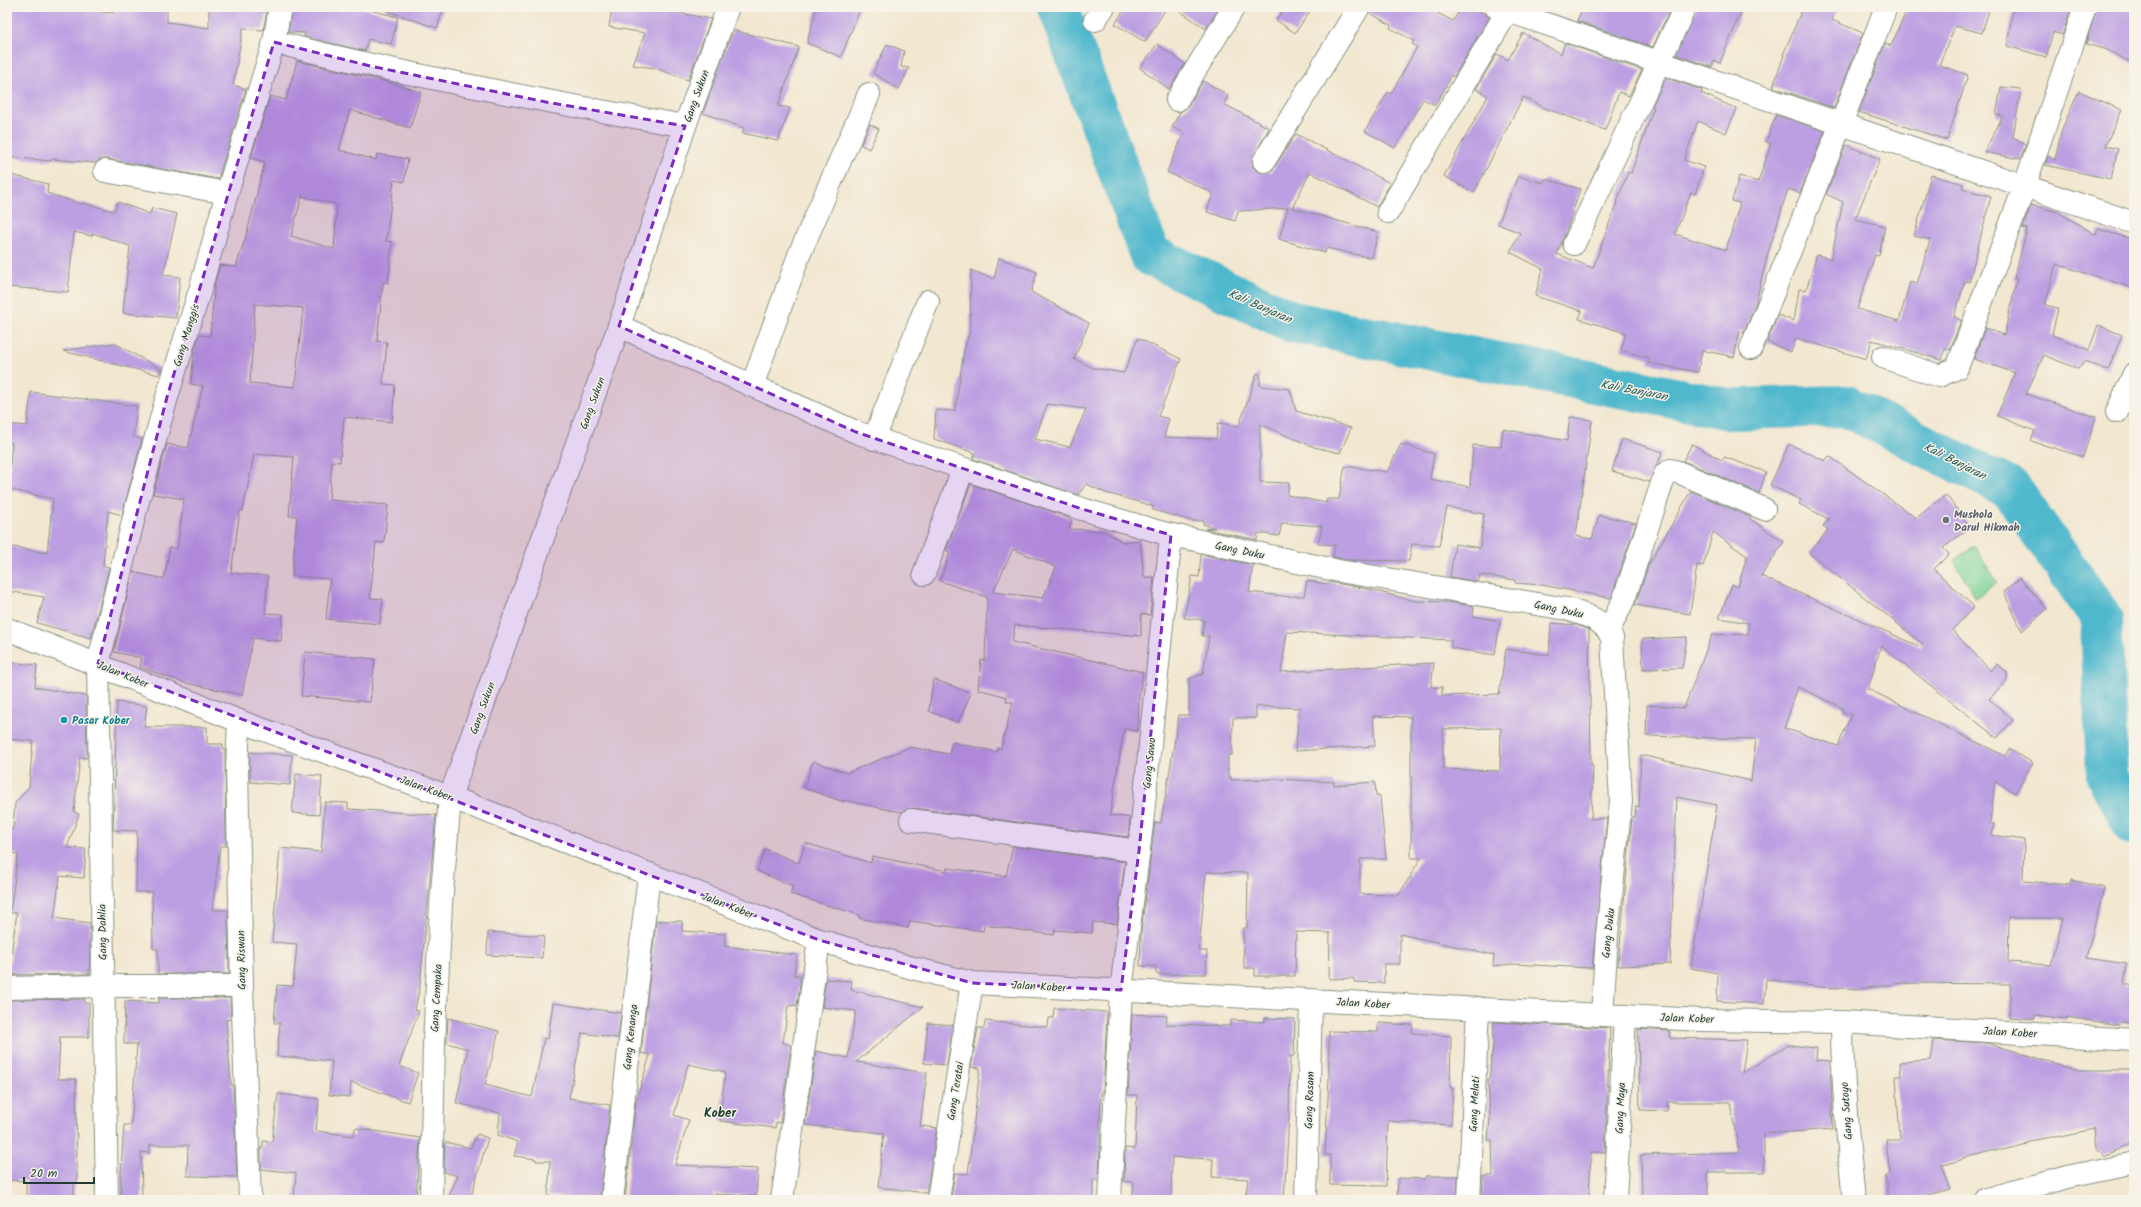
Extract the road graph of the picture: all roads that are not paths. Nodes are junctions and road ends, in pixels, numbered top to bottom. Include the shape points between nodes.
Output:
1 (280, 7) edge
2 (728, 7) edge
3 (1234, 7) edge
4 (1359, 7) edge
5 (1685, 7) edge
6 (1886, 7) edge
7 (2085, 7) edge
8 (1504, 9) edge
9 (274, 42) junction
10 (1659, 62) junction
11 (869, 94) dead end
12 (1177, 100) dead end
13 (1841, 124) junction
14 (685, 126) junction
15 (1264, 161) dead end
16 (105, 171) dead end
17 (2025, 185) junction
18 (227, 193) junction
19 (1388, 212) dead end
20 (2134, 223) edge
21 (1574, 244) dead end
22 (928, 301) dead end
23 (619, 326) junction
24 (1751, 348) dead end
25 (1883, 357) dead end
26 (2134, 374) edge
27 (752, 386) junction
28 (2117, 412) dead end
29 (874, 439) junction
30 (963, 469) junction
31 (1764, 509) dead end
32 (1171, 535) junction
33 (924, 574) dead end
34 (7, 629) edge
35 (1609, 630) junction
36 (98, 664) junction
37 (239, 721) junction
38 (450, 797) junction
39 (911, 820) dead end
40 (1139, 851) junction
41 (649, 874) junction
42 (819, 940) junction
43 (972, 983) junction
44 (102, 986) junction
45 (242, 986) junction
46 (7, 988) edge
47 (1122, 990) junction
48 (1311, 1000) junction
49 (1478, 1008) junction
50 (1602, 1015) junction
51 (1625, 1016) junction
52 (1842, 1022) junction
53 (2134, 1040) edge
54 (2134, 1166) edge
55 (107, 1200) edge
56 (250, 1200) edge
57 (431, 1200) edge
58 (612, 1200) edge
59 (782, 1200) edge
60 (938, 1200) edge
61 (1110, 1200) edge
62 (1306, 1200) edge
63 (1469, 1200) edge
64 (1615, 1200) edge
65 (1854, 1200) edge
66 (1984, 1200) edge

1 - 9 street, Gang Manggis
2 - 14 street, Gang Sukun
3 - 12 street
4 - 15 street
5 - 10 street
6 - 13 street
7 - 17 street
8 - 10 street
8 - 19 street
9 - 14 street via 370,66 538,101
9 - 18 street, Gang Manggis
10 - 13 street
10 - 21 street
11 - 27 street via 799,255
13 - 17 street
13 - 24 street
14 - 23 street, Gang Sukun
16 - 18 street
17 - 20 street
17 - 25 street via 1957,368 1939,376
18 - 36 street, Gang Manggis via 139,497
22 - 29 street
23 - 27 street, Gang Duku
23 - 38 street, Gang Sukun
26 - 28 street
27 - 29 street, Gang Duku
29 - 30 street, Gang Duku
30 - 32 street, Gang Duku via 1082,509
30 - 33 street
31 - 35 street via 1670,470 1665,474 1624,599
32 - 35 street, Gang Duku via 1339,571 1567,609 1593,617
32 - 40 street, Gang Sawo
34 - 36 street, Jalan Kober
35 - 50 street, Gang Duku via 1614,659 1621,801 1607,935
36 - 37 street, Jalan Kober
36 - 44 street, Gang Dahlia
37 - 38 street, Jalan Kober
37 - 45 street, Gang Riswan via 237,770
38 - 41 street, Jalan Kober
38 - 57 street, Gang Cempaka via 435,1028
39 - 40 street
40 - 47 street, Gang Sawo
41 - 42 street, Jalan Kober
41 - 58 street, Gang Kenanga
42 - 43 street, Jalan Kober
42 - 59 street
43 - 47 street, Jalan Kober
43 - 60 street, Gang Teratai
44 - 45 street
44 - 46 street
44 - 55 street, Gang Dahlia
45 - 56 street, Gang Riswan
47 - 48 street, Jalan Kober
47 - 61 street, Gang Sawo
48 - 49 street, Jalan Kober
48 - 62 street, Gang Rasam
49 - 50 street, Jalan Kober
49 - 63 street, Gang Melati
50 - 51 street, Jalan Kober
51 - 52 street, Jalan Kober
51 - 64 street, Gang Maya
52 - 53 street, Jalan Kober
52 - 65 street, Gang Sutoyo via 1842,1056
54 - 66 street via 2130,1164 2067,1177

